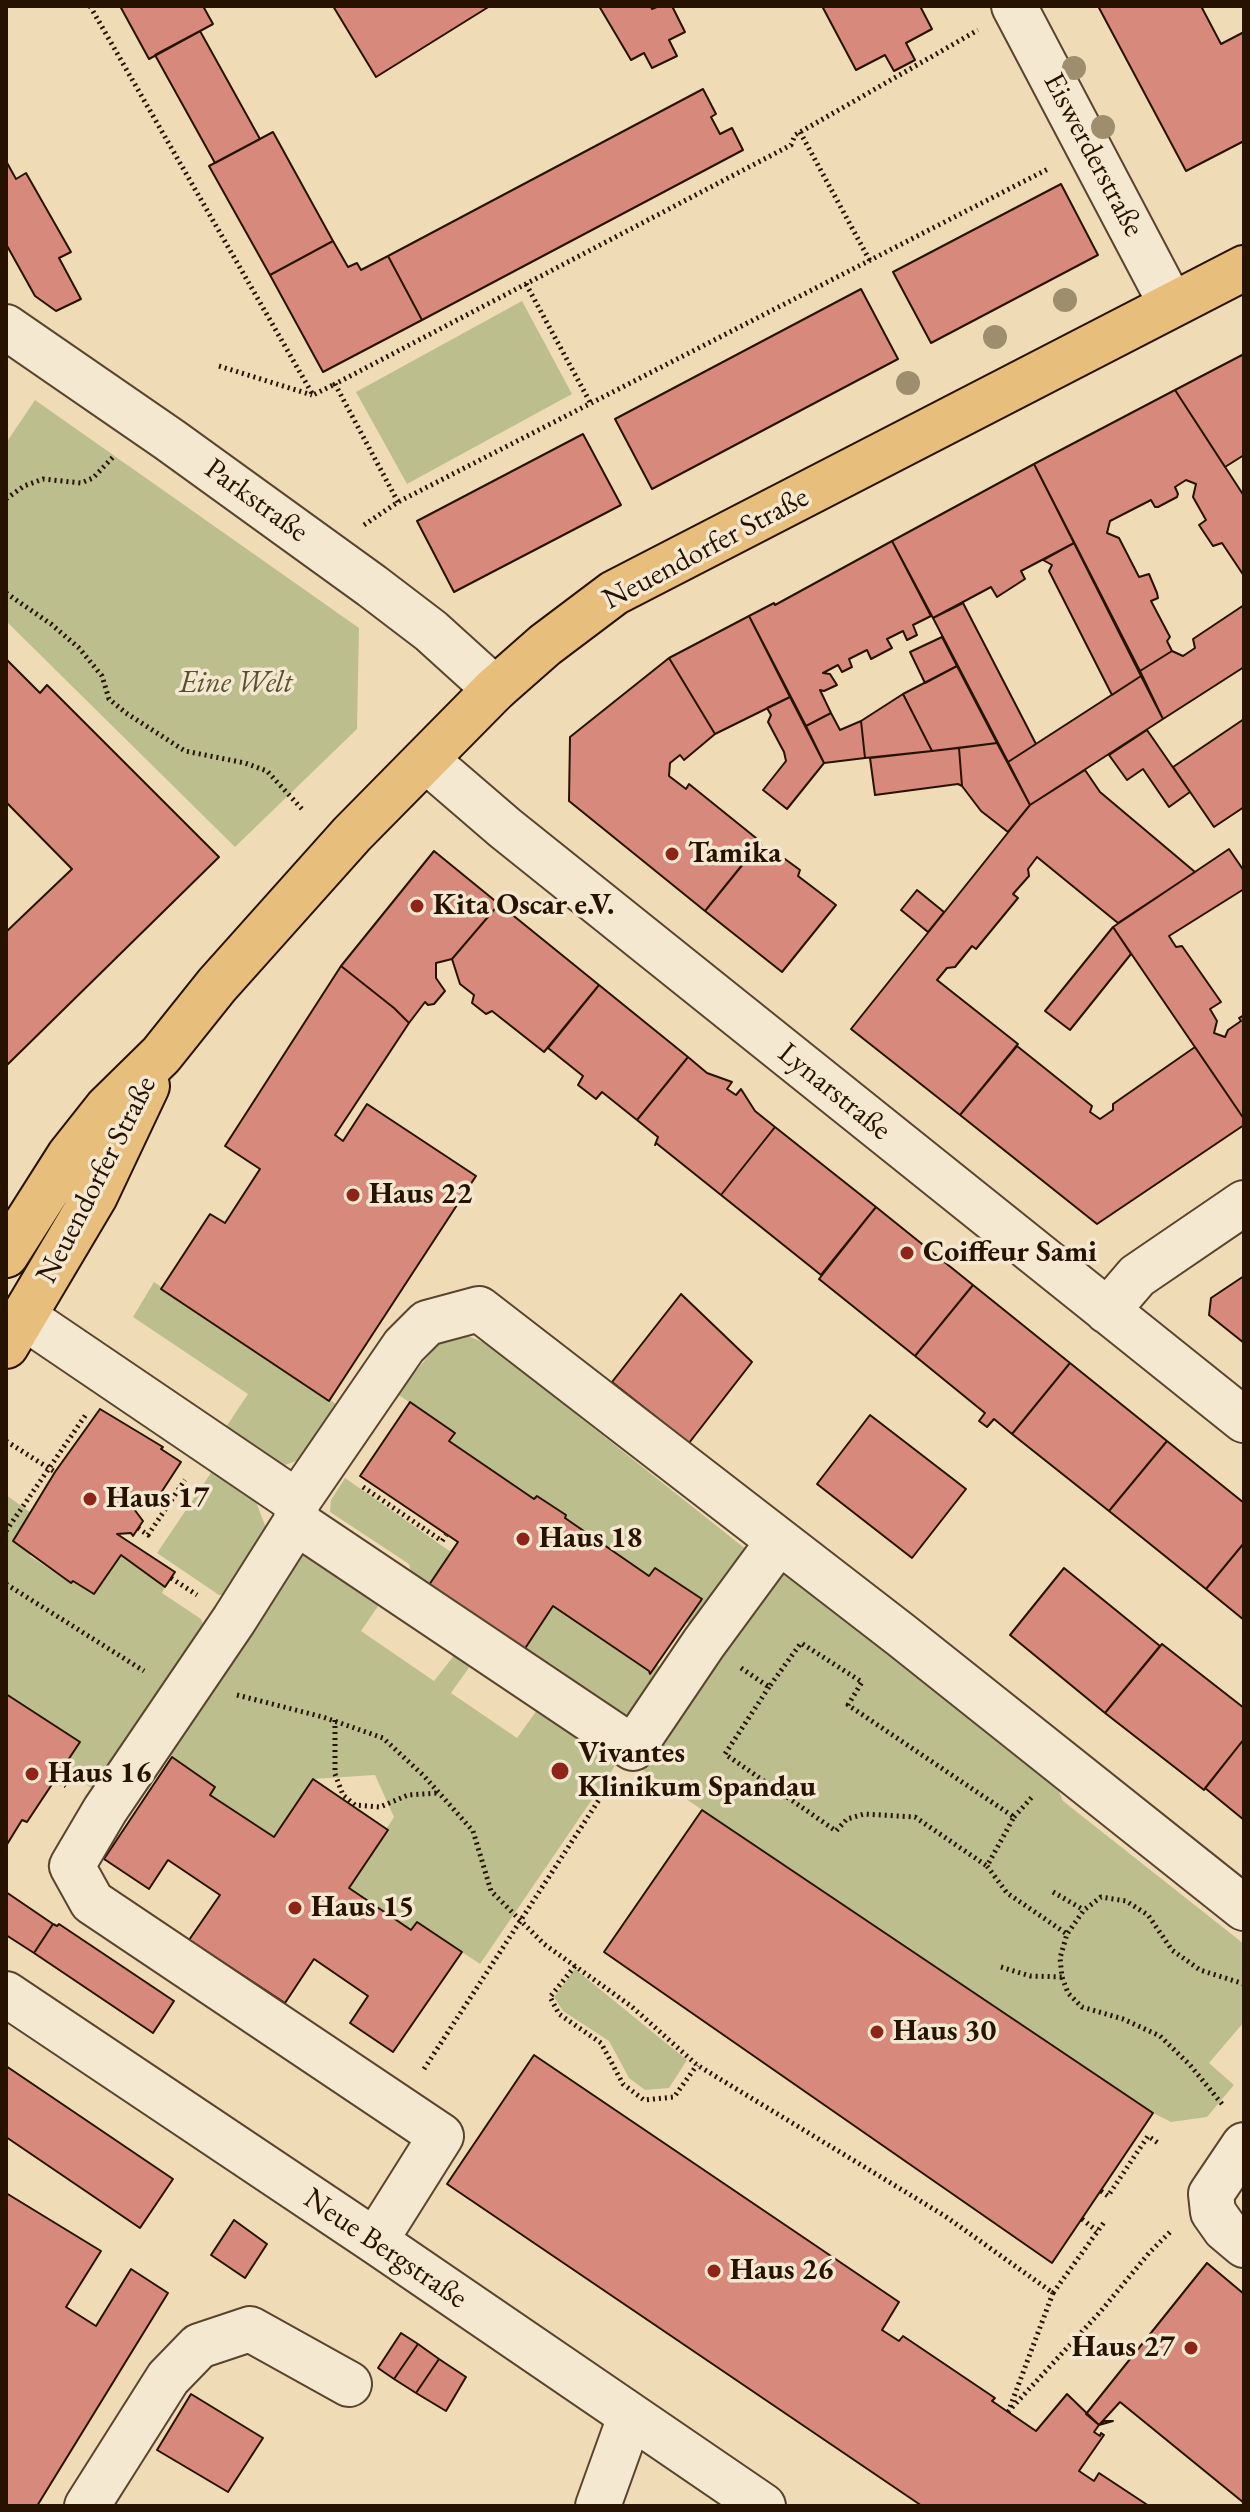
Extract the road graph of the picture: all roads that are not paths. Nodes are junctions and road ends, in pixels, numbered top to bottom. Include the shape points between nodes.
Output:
1 (1002, 15) edge
2 (1244, 268) edge
3 (1171, 304) junction
4 (6, 327) edge
5 (495, 689) junction
6 (426, 760) junction
7 (161, 1055) junction
8 (1244, 1203) edge
9 (6, 1255) edge
10 (1107, 1311) junction
11 (12, 1324) edge
12 (1244, 1420) edge
13 (296, 1512) junction
14 (779, 1541) junction
15 (1244, 1908) edge
16 (6, 1994) edge
17 (1243, 2146) edge
18 (375, 2241) junction
19 (1244, 2245) edge
20 (349, 2384) dead end
21 (630, 2417) junction
22 (87, 2506) edge
23 (598, 2506) edge
24 (763, 2506) edge

1 - 3 street, Eiswerderstraße
2 - 3 main road, Neuendorfer Straße
3 - 5 main road, Neuendorfer Straße via 614,593
4 - 5 street, Parkstraße via 372,586
5 - 6 main road, Neuendorfer Straße
6 - 7 main road, Neuendorfer Straße via 352,834
6 - 10 street, Lynarstraße
7 - 9 main road, Neuendorfer Straße via 107,1108 69,1156
7 - 11 main road, Neuendorfer Straße via 95,1196
8 - 10 street via 1137,1276
10 - 12 street, Lynarstraße
11 - 13 street via 113,1376 211,1443
13 - 14 street via 404,1346 427,1323 479,1309
13 - 14 street via 633,1748
13 - 18 street via 72,1866 92,1902 441,2136
14 - 15 street
16 - 18 street, Neue Bergstraße
17 - 19 street via 1211,2194 1213,2212
18 - 21 street, Neue Bergstraße
20 - 22 street via 250,2329 199,2346 168,2378
21 - 23 street
21 - 24 street, Neue Bergstraße

